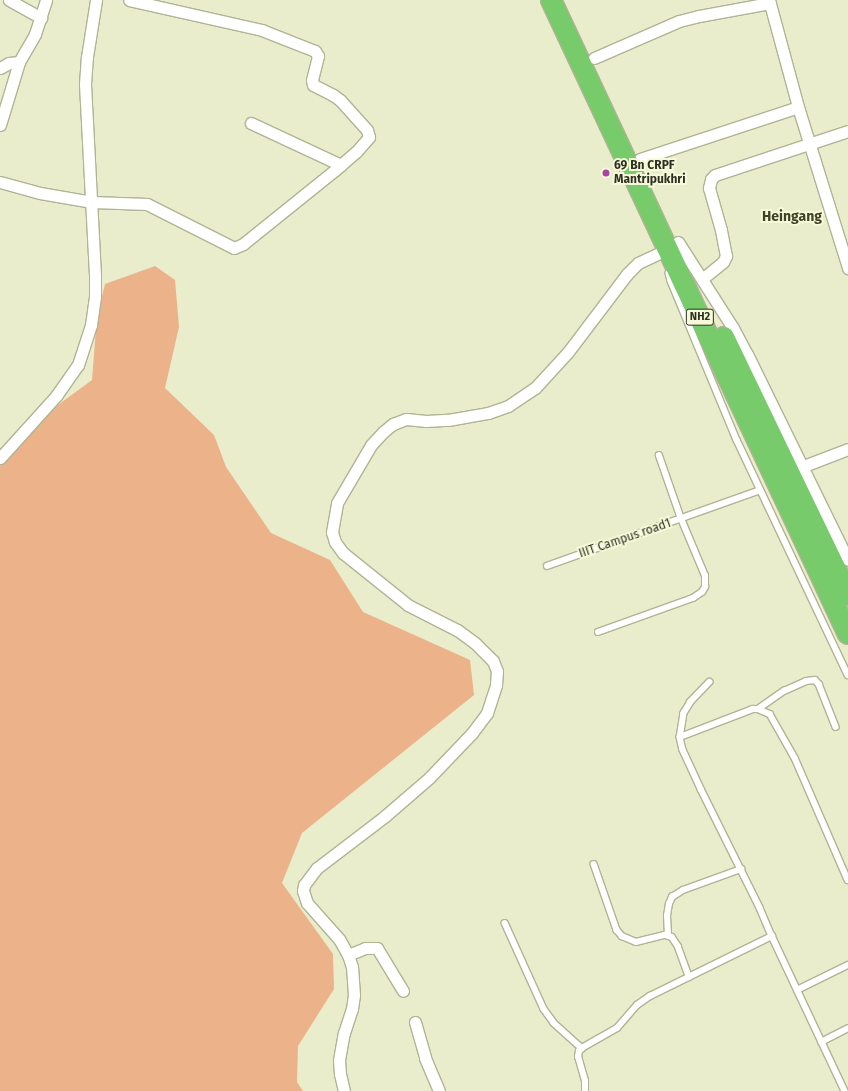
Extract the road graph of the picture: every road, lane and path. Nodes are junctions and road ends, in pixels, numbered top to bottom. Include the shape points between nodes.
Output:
1 (9, 0) edge
2 (46, 0) edge
3 (96, 0) edge
4 (129, 0) edge
5 (551, 0) edge
6 (566, 0) edge
7 (770, 1) edge
8 (40, 18) junction
9 (594, 58) junction
10 (19, 62) junction
11 (0, 68) edge
12 (798, 107) junction
13 (251, 123) dead end
14 (0, 125) edge
15 (848, 131) edge
16 (809, 144) junction
17 (640, 159) junction
18 (341, 165) junction
19 (0, 182) edge
20 (92, 202) junction
21 (672, 248) junction
22 (848, 268) edge
23 (702, 279) junction
24 (848, 449) edge
25 (659, 456) dead end
26 (0, 458) edge
27 (801, 467) junction
28 (760, 490) junction
29 (681, 519) junction
30 (848, 560) edge
31 (547, 566) dead end
32 (848, 595) edge
33 (598, 632) dead end
34 (848, 634) edge
35 (848, 675) edge
36 (710, 682) dead end
37 (758, 709) junction
38 (836, 727) dead end
39 (680, 737) junction
40 (594, 864) dead end
41 (741, 869) junction
42 (848, 880) edge
43 (505, 923) dead end
44 (668, 935) junction
45 (772, 936) junction
46 (348, 955) junction
47 (848, 965) edge
48 (689, 977) junction
49 (797, 990) junction
50 (402, 991) dead end
51 (415, 1022) dead end
52 (848, 1028) edge
53 (822, 1042) junction
54 (582, 1048) junction
55 (344, 1091) edge
56 (439, 1091) edge
57 (585, 1091) edge
58 (845, 1091) edge

1 - 8 street
2 - 8 street
3 - 20 street via 85,84
4 - 18 street via 262,30 314,52 318,56 313,85 340,100 369,134 367,140
5 - 21 highway, NH2
6 - 9 highway, NH2
7 - 9 street via 679,21
7 - 12 street
8 - 10 street via 35,34
9 - 17 highway, NH2
10 - 11 street via 9,63
10 - 14 street
12 - 16 street
12 - 17 street
13 - 18 street
15 - 16 street
16 - 22 street
16 - 23 street via 715,175 711,179 709,188 726,256 723,262
17 - 21 highway, NH2
18 - 20 street via 243,244 234,248 147,204
19 - 20 street via 40,193
20 - 26 street via 95,297 86,346 78,365 56,396
21 - 23 street
21 - 28 lane via 669,270 671,281
21 - 32 highway, NH2
21 - 34 highway, NH2
21 - 46 street via 638,263 568,352 535,388 508,406 488,413 448,420 406,419 393,424 371,445 337,503 332,532 343,553 408,605 457,630 475,643 493,661 497,671 496,685 487,713 462,744 429,778 306,879 303,891 307,903 339,939
23 - 27 street via 747,354
24 - 27 street
25 - 29 lane
27 - 30 street
28 - 29 lane
28 - 35 lane
29 - 31 lane, IIIT Campus road1
29 - 33 lane, IIIT Campus road1 via 705,576 702,592 693,598
36 - 39 lane via 684,713
37 - 38 lane via 784,691 806,681 815,680
37 - 39 lane via 742,712
37 - 42 lane via 770,714 795,758
39 - 41 lane via 683,750 701,789
40 - 44 lane via 617,930 622,936 636,942
41 - 44 lane via 683,890 672,897 669,904
41 - 45 lane
43 - 54 lane via 544,1010 554,1023
44 - 48 lane via 678,946
45 - 48 lane
45 - 49 lane
46 - 50 street via 365,948 377,948
46 - 55 street via 354,980 354,995 339,1060
47 - 49 lane
48 - 54 lane via 644,1000 617,1028
49 - 53 lane
51 - 56 street via 424,1058
52 - 53 lane
53 - 58 lane
54 - 57 lane via 578,1057 585,1081

